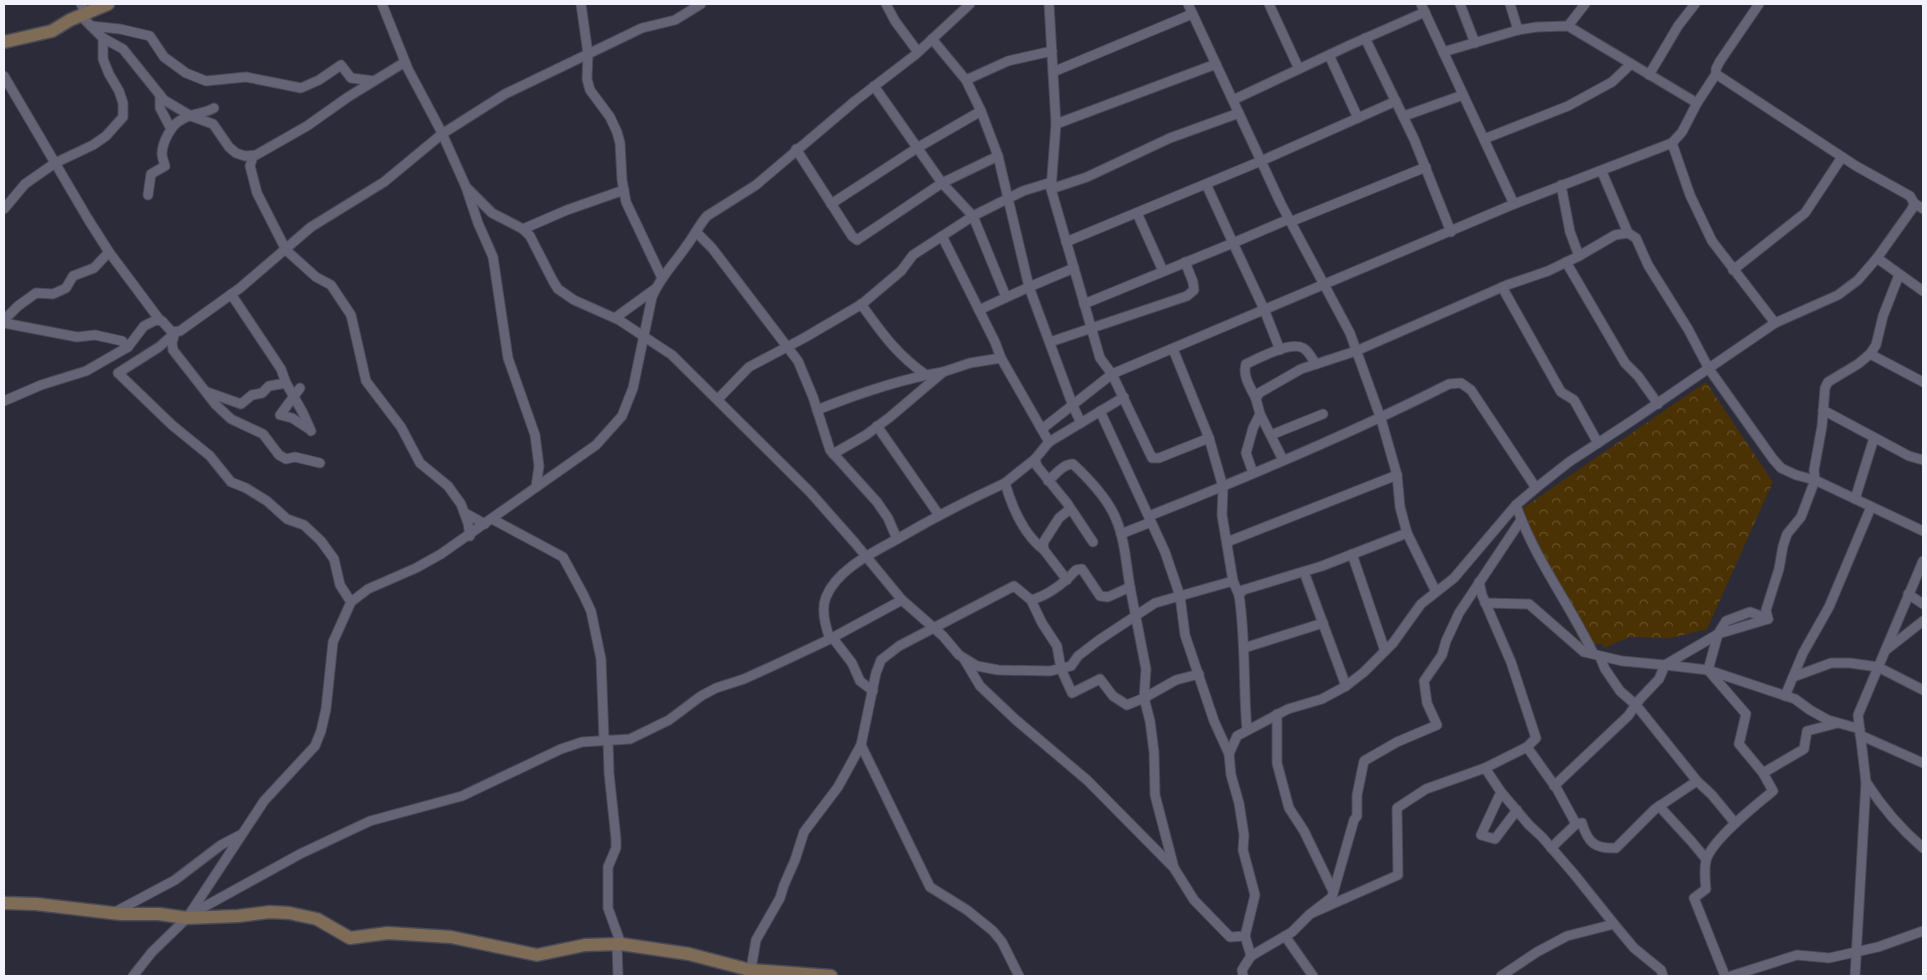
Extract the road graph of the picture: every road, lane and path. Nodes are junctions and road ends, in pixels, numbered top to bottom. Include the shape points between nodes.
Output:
1 (108, 4) edge
2 (382, 4) edge
3 (582, 4) edge
4 (701, 4) edge
5 (886, 4) edge
6 (970, 4) edge
7 (1049, 4) edge
8 (1188, 4) edge
9 (1269, 4) edge
10 (1460, 4) edge
11 (1510, 4) edge
12 (1585, 4) edge
13 (1694, 4) edge
14 (1759, 4) edge
15 (1423, 8) edge
16 (1192, 14) junction
17 (85, 15) edge
18 (1568, 26) junction
19 (1518, 30) junction
20 (103, 38) junction
21 (1365, 38) junction
22 (932, 39) junction
23 (4, 42) edge
24 (1475, 43) junction
25 (1052, 51) junction
26 (918, 52) junction
27 (1443, 52) junction
28 (588, 54) junction
29 (1329, 55) junction
30 (405, 62) junction
31 (1216, 64) junction
32 (1631, 64) junction
33 (1299, 69) junction
34 (1053, 72) junction
35 (1716, 74) junction
36 (1649, 75) junction
37 (4, 76) edge
38 (966, 80) junction
39 (374, 81) junction
40 (874, 86) junction
41 (160, 95) junction
42 (1463, 95) junction
43 (1233, 100) junction
44 (1396, 101) junction
45 (1697, 103) junction
46 (214, 108) dead end
47 (981, 111) junction
48 (1239, 114) junction
49 (191, 116) junction
50 (1404, 116) junction
51 (1358, 118) junction
52 (1056, 124) junction
53 (171, 130) junction
54 (442, 134) junction
55 (1484, 139) junction
56 (1672, 143) junction
57 (917, 148) junction
58 (796, 149) junction
59 (252, 156) junction
60 (998, 156) junction
61 (1842, 157) junction
62 (1261, 161) junction
63 (55, 163) junction
64 (1426, 167) junction
65 (1602, 172) junction
66 (942, 184) junction
67 (1206, 184) junction
68 (1561, 185) junction
69 (1051, 186) junction
70 (466, 187) junction
71 (624, 190) junction
72 (148, 195) dead end
73 (1008, 199) junction
74 (1914, 203) junction
75 (831, 204) junction
76 (1514, 204) junction
77 (4, 209) edge
78 (1923, 209) edge
79 (1136, 213) junction
80 (972, 216) junction
81 (1290, 220) junction
82 (523, 229) junction
83 (696, 232) junction
84 (1452, 232) junction
85 (1628, 233) junction
86 (942, 236) junction
87 (1066, 242) junction
88 (1233, 242) junction
89 (286, 250) junction
90 (109, 252) junction
91 (1579, 256) junction
92 (1877, 258) junction
93 (1185, 262) junction
94 (1566, 262) junction
95 (1074, 268) junction
96 (1733, 270) junction
97 (1163, 271) junction
98 (1899, 275) junction
99 (662, 278) junction
100 (1324, 285) junction
101 (1029, 287) junction
102 (1502, 288) junction
103 (655, 289) junction
104 (1923, 291) edge
105 (232, 294) junction
106 (1006, 297) junction
107 (861, 304) junction
108 (1084, 304) junction
109 (1264, 309) junction
110 (979, 310) junction
111 (615, 318) junction
112 (159, 319) junction
113 (4, 321) edge
114 (1775, 323) junction
115 (1091, 329) junction
116 (176, 332) junction
117 (644, 337) junction
118 (1050, 342) junction
119 (128, 347) junction
120 (787, 348) junction
121 (1173, 349) junction
122 (1280, 350) junction
123 (1356, 351) junction
124 (1870, 354) junction
125 (1000, 358) junction
126 (1316, 364) junction
127 (1709, 369) junction
128 (943, 372) junction
129 (1112, 374) junction
130 (926, 375) junction
131 (1923, 382) edge
132 (286, 383) junction
133 (300, 388) dead end
134 (207, 392) junction
135 (1124, 397) junction
136 (718, 399) junction
137 (1256, 399) junction
138 (4, 401) edge
139 (1658, 404) junction
140 (1072, 406) junction
141 (817, 410) junction
142 (1823, 410) junction
143 (1100, 411) junction
144 (1260, 414) junction
145 (1323, 414) dead end
146 (1381, 418) junction
147 (1081, 423) junction
148 (877, 426) junction
149 (1042, 429) junction
150 (1271, 436) junction
151 (1210, 438) junction
152 (1874, 438) junction
153 (1049, 442) junction
154 (1598, 443) junction
155 (833, 454) junction
156 (1034, 459) junction
157 (1283, 460) junction
158 (1923, 460) edge
159 (320, 463) dead end
160 (1253, 473) junction
161 (1397, 475) junction
162 (1815, 480) junction
163 (1048, 481) junction
164 (1004, 483) junction
165 (536, 487) junction
166 (1223, 487) junction
167 (1536, 488) junction
168 (1855, 499) junction
169 (1516, 505) junction
170 (1871, 507) junction
171 (1070, 509) junction
172 (465, 513) junction
173 (938, 515) junction
174 (1150, 519) junction
175 (1521, 520) junction
176 (488, 522) junction
177 (1923, 531) edge
178 (1408, 533) junction
179 (1121, 534) junction
180 (470, 536) junction
181 (897, 539) junction
182 (1093, 542) dead end
183 (1227, 542) junction
184 (1044, 550) junction
185 (1352, 554) junction
186 (866, 556) junction
187 (1923, 561) edge
188 (1304, 572) junction
189 (1067, 580) junction
190 (1233, 581) junction
191 (1479, 582) junction
192 (1130, 587) junction
193 (1436, 592) junction
194 (1238, 594) junction
195 (1908, 594) junction
196 (1180, 596) junction
197 (902, 600) junction
198 (1031, 600) junction
199 (351, 602) junction
200 (1485, 603) junction
201 (1923, 604) edge
202 (1135, 617) junction
203 (1923, 621) edge
204 (1323, 624) junction
205 (933, 628) junction
206 (1718, 634) junction
207 (831, 638) junction
208 (1244, 648) junction
209 (1385, 651) junction
210 (1884, 651) junction
211 (1597, 655) junction
212 (963, 658) junction
213 (1665, 665) junction
214 (1878, 667) junction
215 (1061, 669) junction
216 (1708, 670) junction
217 (1199, 674) junction
218 (1794, 676) junction
219 (1346, 686) junction
220 (1923, 690) edge
221 (873, 691) junction
222 (1785, 696) junction
223 (1144, 698) junction
224 (1636, 705) junction
225 (1277, 714) junction
226 (1839, 723) junction
227 (1247, 730) junction
228 (1860, 732) junction
229 (606, 740) junction
230 (861, 746) junction
231 (1527, 747) junction
232 (1229, 754) junction
233 (1923, 763) edge
234 (1485, 768) junction
235 (1763, 773) junction
236 (1697, 781) junction
237 (1866, 782) junction
238 (1554, 786) junction
239 (1501, 792) junction
240 (1659, 806) junction
241 (1517, 810) junction
242 (1735, 823) junction
243 (1576, 824) junction
244 (242, 833) junction
245 (1550, 848) junction
246 (1923, 848) edge
247 (1706, 859) junction
248 (1174, 868) junction
249 (1333, 891) junction
250 (4, 902) edge
251 (113, 913) junction
252 (1310, 914) junction
253 (188, 916) junction
254 (1614, 924) junction
255 (1923, 932) edge
256 (1245, 936) junction
257 (1286, 936) junction
258 (619, 944) junction
259 (1855, 953) junction
260 (1252, 956) junction
261 (750, 973) edge
262 (133, 976) edge
263 (618, 976) edge
264 (831, 976) edge
265 (1019, 976) edge
266 (1243, 976) edge
267 (1313, 976) edge
268 (1501, 976) edge
269 (1663, 976) edge
270 (1725, 976) edge
271 (1731, 976) edge
272 (1855, 976) edge

1 - 17 street
2 - 30 street
3 - 28 street
4 - 28 street via 675,20 642,28
5 - 26 street
6 - 22 street
7 - 25 street
8 - 16 street
9 - 33 street
10 - 24 street
11 - 19 street
12 - 18 street
13 - 36 street
14 - 35 street via 1720,61
15 - 21 street
15 - 27 street
16 - 31 street
16 - 34 street
17 - 20 street
17 - 23 street via 52,31
17 - 39 street via 120,29 150,36 164,56 186,73 206,81 246,77 300,88 341,65 351,78
18 - 19 street
18 - 32 street
19 - 24 street
20 - 41 street via 123,49
20 - 63 street via 103,59 119,91 123,117 93,145
21 - 29 street
21 - 44 street
22 - 26 street
22 - 38 street
24 - 27 street
25 - 34 street
25 - 38 street via 1008,61
26 - 40 street
27 - 42 street
28 - 54 street via 505,94
28 - 71 street via 590,90 610,118 620,143
29 - 33 street
29 - 51 street
30 - 39 street
30 - 54 street
31 - 43 street
31 - 52 street
32 - 36 street
32 - 55 street via 1612,82 1568,106
33 - 43 street
34 - 52 street
35 - 45 street
35 - 61 street
36 - 45 street
37 - 63 street
38 - 47 street
39 - 59 street via 307,126
40 - 57 street
40 - 58 street
41 - 49 street
41 - 53 street via 160,108
42 - 50 street
42 - 55 street
43 - 48 street
44 - 50 street
44 - 51 street
45 - 56 street via 1682,132
46 - 49 street
47 - 57 street
47 - 60 street
48 - 62 street
48 - 69 street via 1170,138 1087,177
49 - 53 street
49 - 59 street via 213,124 236,153
50 - 64 street
51 - 62 street
52 - 69 street
53 - 72 street via 162,154 165,166 151,174
54 - 70 street
54 - 89 street via 395,174 311,227
55 - 76 street
56 - 65 street
56 - 96 street via 1690,195 1712,241
57 - 66 street
57 - 75 street
58 - 75 street
58 - 83 street via 756,184 707,216
59 - 89 street via 250,166 257,193
60 - 66 street
60 - 73 street
61 - 74 street via 1910,196
61 - 96 street via 1805,213
62 - 67 street
62 - 81 street
63 - 77 street via 25,184
63 - 90 street
64 - 81 street
64 - 84 street
65 - 68 street
65 - 85 street
66 - 75 street via 857,240
66 - 80 street
67 - 79 street
67 - 88 street
68 - 76 street
68 - 91 street via 1570,232
69 - 73 street via 1023,191
69 - 87 street
70 - 82 street via 492,213
70 - 165 street via 493,257 508,358 535,435 539,470
71 - 82 street
71 - 99 street
73 - 80 street
73 - 101 street
74 - 78 street
74 - 92 street
76 - 84 street
79 - 87 street
79 - 97 street
80 - 86 street
80 - 106 street
81 - 88 street
81 - 100 street
82 - 111 street via 530,236 558,289 574,300
83 - 99 street
83 - 120 street
84 - 100 street
85 - 91 street via 1615,235
85 - 127 street via 1636,238 1648,265
86 - 107 street via 913,255 901,271
86 - 110 street
87 - 95 street
88 - 93 street
88 - 109 street
89 - 105 street
89 - 172 street via 316,277 328,282 347,307 366,381 401,427 420,463 448,486
90 - 112 street
90 - 113 street via 94,268 73,276 66,288 53,294 36,293
91 - 94 street
92 - 98 street
92 - 114 street via 1858,280 1838,295
93 - 97 street
93 - 115 street via 1194,290 1187,296
94 - 102 street
94 - 139 street via 1625,363
95 - 101 street
95 - 108 street
96 - 114 street
97 - 108 street
98 - 104 street
98 - 124 street via 1883,316 1876,346
99 - 103 street
100 - 109 street
100 - 123 street
101 - 106 street
101 - 118 street
102 - 123 street
102 - 154 street via 1561,392 1574,400
103 - 111 street
103 - 117 street
105 - 116 street
105 - 132 street
106 - 110 street
107 - 120 street
107 - 130 street via 892,347
108 - 115 street
109 - 121 street
109 - 122 street
110 - 125 street
111 - 117 street
112 - 116 street
112 - 119 street via 144,326
113 - 119 street via 77,338 95,335 122,341
114 - 127 street
115 - 118 street
115 - 129 street via 1100,358
116 - 134 street via 173,350
116 - 199 street via 118,373 165,419 210,456 231,482 267,500 321,541 334,559 340,585
117 - 136 street via 672,355
117 - 165 street via 633,388 622,416 596,445
118 - 140 street
119 - 138 street via 74,376
120 - 136 street via 749,368
120 - 141 street via 802,370
121 - 129 street
121 - 151 street
122 - 126 street via 1291,346 1303,348
122 - 137 street via 1246,364 1245,375
123 - 126 street
123 - 146 street
124 - 131 street
124 - 142 street via 1828,382
125 - 128 street
125 - 149 street
126 - 137 street via 1259,393
127 - 139 street
127 - 162 street via 1781,468
128 - 130 street
128 - 148 street
129 - 135 street
129 - 140 street
130 - 141 street via 843,399
132 - 133 street via 294,397
132 - 134 street via 268,386 241,404
134 - 159 street via 231,418 263,434 279,455 286,459 294,457
135 - 143 street
135 - 151 street via 1152,458
136 - 186 street via 810,492
137 - 144 street
139 - 154 street
140 - 147 street
140 - 149 street
141 - 155 street
142 - 152 street
142 - 162 street
143 - 147 street
143 - 174 street
144 - 150 street
144 - 160 street via 1246,453
145 - 150 street
146 - 157 street
146 - 161 street
146 - 167 street via 1449,384 1461,383 1471,390
147 - 153 street
148 - 155 street
148 - 173 street
149 - 153 street
150 - 157 street
151 - 166 street
152 - 158 street
152 - 168 street
153 - 156 street
154 - 167 street
155 - 181 street via 877,502
156 - 163 street
156 - 164 street
157 - 160 street
160 - 166 street
161 - 178 street via 1400,507
161 - 183 street
162 - 168 street
162 - 206 street via 1801,517 1785,540 1766,610 1768,619 1750,612 1726,621
163 - 171 street
163 - 179 street via 1064,467 1073,464 1106,501
164 - 173 street
164 - 184 street via 1019,520
165 - 176 street
166 - 174 street
166 - 183 street via 1222,515
167 - 169 street
168 - 170 street
169 - 175 street
169 - 193 street via 1454,578
170 - 177 street
170 - 218 street via 1829,606
171 - 182 street
171 - 184 street via 1049,531 1043,541
172 - 176 street
172 - 180 street
173 - 181 street
174 - 179 street
174 - 196 street
175 - 191 street
175 - 211 street via 1549,575
176 - 180 street
176 - 229 street via 563,557 591,611 601,659
178 - 185 street
178 - 193 street
179 - 192 street
180 - 199 street via 416,568 368,589
181 - 186 street
183 - 190 street
184 - 189 street
185 - 188 street
185 - 209 street
186 - 197 street
186 - 207 street via 839,578 825,600 826,627
187 - 195 street
188 - 194 street
188 - 204 street
189 - 192 street via 1076,570 1082,570 1100,596 1108,597
189 - 198 street via 1043,597
190 - 194 street
190 - 196 street
191 - 200 street
191 - 249 street via 1459,613 1442,655 1424,681 1427,703 1437,725 1364,761 1357,795 1357,816
192 - 202 street
193 - 209 street via 1421,604
194 - 208 street
195 - 201 street
195 - 210 street
196 - 202 street via 1156,602
196 - 217 street via 1185,635
197 - 205 street
197 - 207 street
198 - 205 street via 1014,586
198 - 215 street via 1057,646
199 - 244 street via 333,642 326,709 315,746 264,801
200 - 211 street via 1529,604 1584,652
200 - 231 street via 1511,662 1536,738
202 - 215 street via 1078,656 1071,666
202 - 223 street via 1146,669
203 - 210 street
204 - 208 street
204 - 219 street
205 - 212 street
205 - 221 street via 881,660
206 - 213 street
206 - 216 street
207 - 221 street via 852,664 860,681
207 - 229 street via 744,679 716,688 669,720 630,739
208 - 227 street
209 - 219 street
210 - 214 street
211 - 213 street
211 - 224 street via 1616,686
212 - 215 street via 977,666 998,670
212 - 248 street via 980,686 1086,780
213 - 216 street
213 - 224 street via 1659,679
214 - 218 street via 1830,663
214 - 220 street
214 - 228 street via 1858,715
215 - 223 street via 1072,693 1100,680 1113,696 1127,704
216 - 222 street
216 - 235 street via 1746,714 1738,744
217 - 223 street via 1176,680
217 - 232 street
218 - 222 street
219 - 225 street via 1322,699
221 - 230 street
222 - 226 street
223 - 248 street via 1154,752 1155,795
224 - 236 street
224 - 238 street
225 - 227 street
225 - 249 street via 1277,764 1289,808
226 - 228 street
226 - 235 street via 1807,731 1804,749
227 - 232 street via 1237,736
228 - 233 street
228 - 237 street
229 - 253 street via 582,742 561,749 462,796 357,826
229 - 258 street via 616,848 608,867 608,908
230 - 261 street via 838,787 804,832 780,898 756,940
230 - 265 street via 930,887 967,910 992,931 1002,942
231 - 234 street
231 - 238 street
232 - 256 street via 1244,834 1243,850 1255,895
234 - 239 street
234 - 252 street via 1426,789 1398,808 1398,875
235 - 242 street via 1773,791
236 - 240 street
236 - 242 street
237 - 246 street via 1902,829
237 - 259 street
238 - 243 street
239 - 241 street
239 - 241 street via 1481,835 1495,839
240 - 243 street via 1616,848 1594,845 1582,823
240 - 247 street
241 - 245 street
242 - 247 street
243 - 245 street
244 - 251 street via 174,880
244 - 253 street
245 - 254 street
247 - 270 street via 1706,889 1694,898
248 - 256 street via 1194,900 1230,937
249 - 252 street via 1332,896
250 - 251 street
251 - 253 street
252 - 257 street
253 - 258 street via 289,913 317,919 350,938 388,933 452,937 537,955 585,945
253 - 262 street
254 - 268 street via 1567,936
254 - 269 street via 1634,948 1661,970
255 - 259 street
256 - 260 street
257 - 260 street
257 - 267 street
258 - 261 street via 689,954
258 - 263 street
259 - 271 street via 1829,958 1797,955
259 - 272 street
260 - 266 street via 1242,970
261 - 264 street

